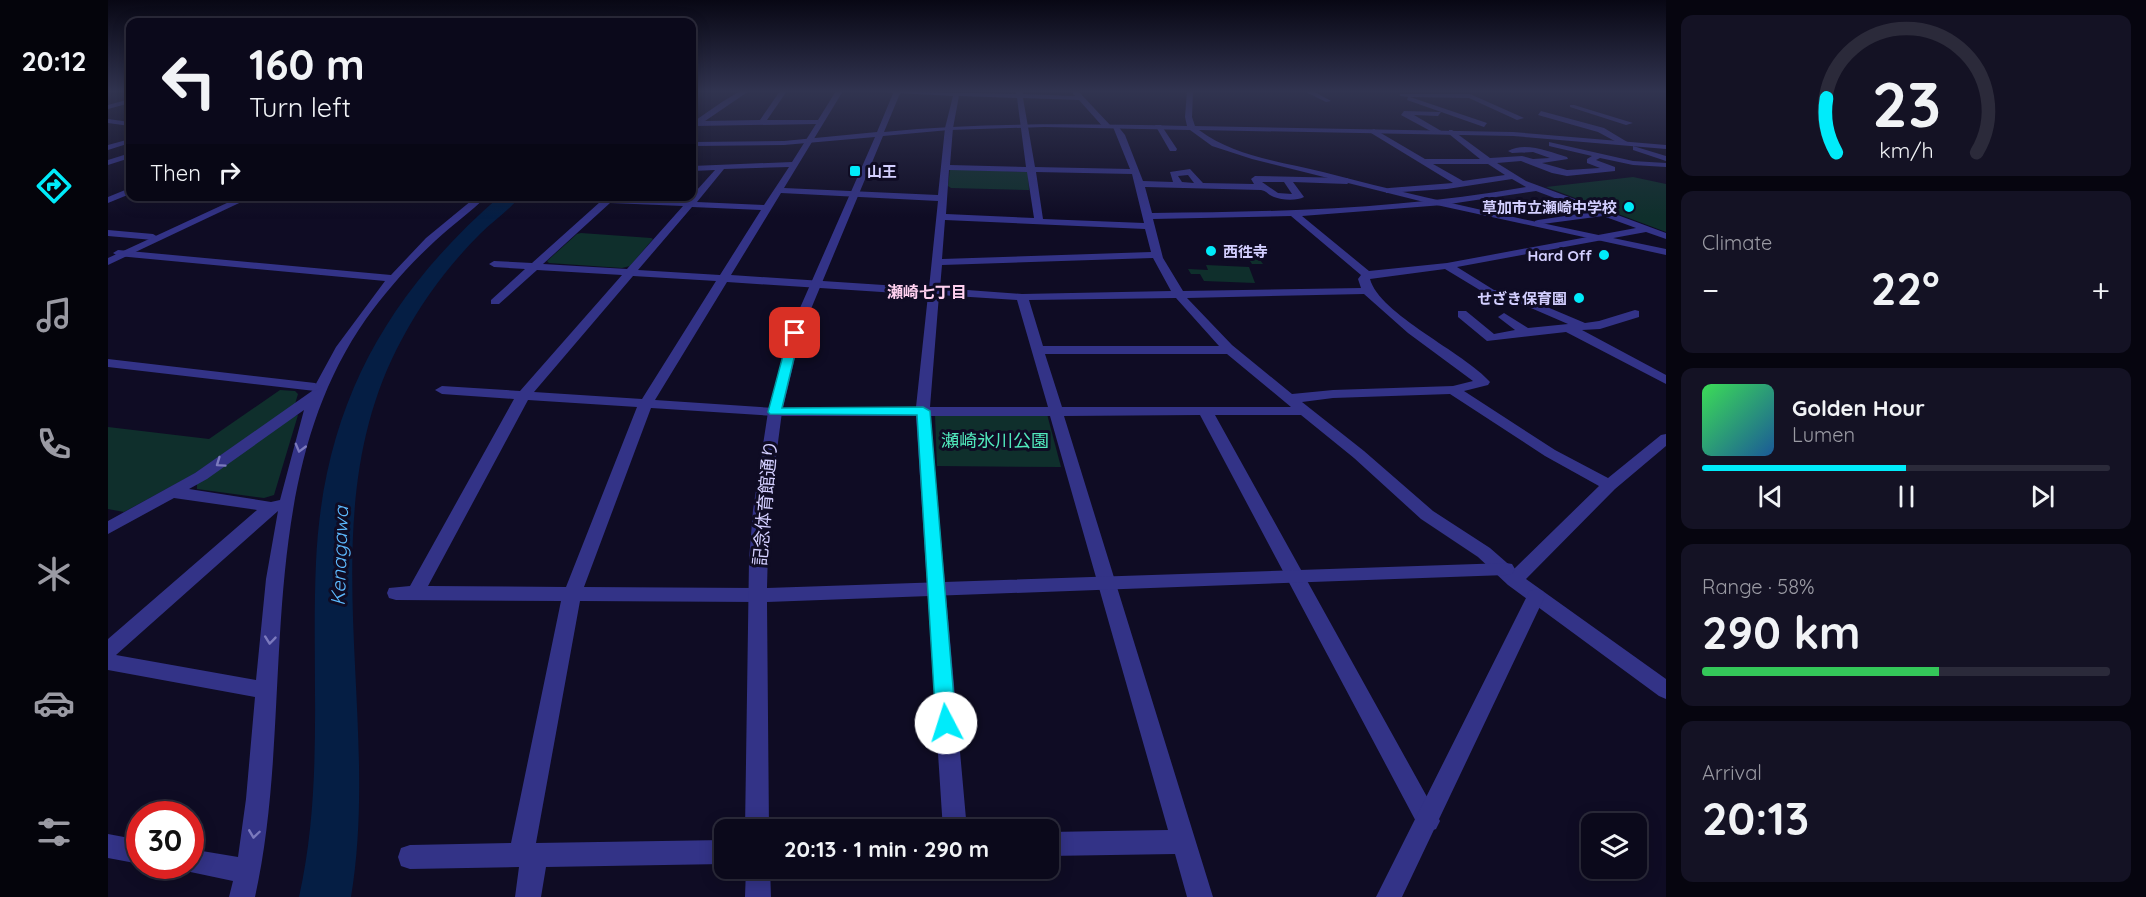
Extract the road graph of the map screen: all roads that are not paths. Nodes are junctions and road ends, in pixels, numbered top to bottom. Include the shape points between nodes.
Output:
1 (814, 133) edge
2 (893, 133) edge
3 (949, 133) edge
4 (1025, 133) edge
5 (1115, 133) edge
6 (1161, 133) edge
7 (1197, 133) edge
8 (1377, 133) edge
9 (1453, 133) edge
10 (1476, 133) edge
11 (1606, 133) edge
12 (880, 134) junction
13 (809, 141) junction
14 (126, 142) edge
15 (1625, 143) junction
16 (696, 144) edge
17 (1552, 144) dead end
18 (1636, 146) junction
19 (1666, 147) edge
20 (108, 148) edge
21 (1173, 149) dead end
22 (1600, 156) junction
23 (126, 157) edge
24 (1522, 158) junction
25 (1666, 159) edge
26 (1423, 161) junction
27 (1490, 161) junction
28 (1532, 162) junction
29 (108, 163) edge
30 (794, 164) junction
31 (126, 165) edge
32 (1666, 165) edge
33 (946, 167) junction
34 (696, 168) edge
35 (721, 168) junction
36 (1032, 169) junction
37 (1553, 171) junction
38 (1510, 176) junction
39 (1137, 178) junction
40 (1286, 179) junction
41 (1347, 181) junction
42 (1461, 184) junction
43 (1261, 187) junction
44 (1538, 188) junction
45 (779, 190) junction
46 (1389, 190) junction
47 (126, 193) edge
48 (854, 194) junction
49 (696, 197) edge
50 (942, 198) junction
51 (108, 201) edge
52 (231, 201) edge
53 (239, 201) edge
54 (477, 201) edge
55 (607, 201) edge
56 (650, 201) edge
57 (693, 201) edge
58 (1444, 202) junction
59 (690, 204) junction
60 (767, 208) junction
61 (1293, 213) junction
62 (1604, 213) junction
63 (941, 217) junction
64 (1040, 221) junction
65 (1148, 221) junction
66 (1538, 223) junction
67 (1647, 229) junction
68 (108, 233) edge
69 (1666, 236) edge
70 (153, 237) junction
71 (1606, 238) junction
72 (1666, 252) edge
73 (117, 255) edge
74 (1156, 255) junction
75 (108, 262) edge
76 (937, 262) junction
77 (494, 264) dead end
78 (536, 266) junction
79 (1447, 266) junction
80 (631, 272) junction
81 (1367, 275) junction
82 (392, 278) junction
83 (724, 278) junction
84 (815, 284) junction
85 (934, 291) junction
86 (1367, 291) junction
87 (1179, 294) junction
88 (1022, 297) junction
89 (495, 302) dead end
90 (1462, 314) dead end
91 (1635, 314) dead end
92 (1504, 316) dead end
93 (1585, 327) junction
94 (1568, 328) junction
95 (1526, 332) junction
96 (1038, 350) junction
97 (1230, 350) junction
98 (108, 363) edge
99 (1666, 380) edge
100 (319, 389) junction
101 (442, 390) dead end
102 (1453, 390) junction
103 (523, 396) junction
104 (1289, 399) junction
105 (646, 403) junction
106 (923, 411) junction
107 (1056, 411) junction
108 (1205, 411) junction
109 (1305, 411) junction
110 (775, 412) junction
111 (1666, 438) edge
112 (1608, 485) junction
113 (171, 492) junction
114 (278, 506) junction
115 (108, 528) edge
116 (1510, 575) junction
117 (1296, 576) junction
118 (1106, 582) junction
119 (936, 588) junction
120 (416, 592) junction
121 (396, 593) dead end
122 (572, 594) junction
123 (758, 595) junction
124 (1536, 596) junction
125 (108, 651) edge
126 (108, 662) edge
127 (266, 690) junction
128 (1666, 690) edge
129 (757, 819) edge
130 (954, 819) edge
131 (1428, 821) junction
132 (1183, 842) junction
133 (1059, 844) edge
134 (108, 846) edge
135 (126, 849) edge
136 (714, 852) edge
137 (528, 856) junction
138 (410, 857) dead end
139 (204, 863) edge
140 (249, 871) junction
141 (758, 879) edge
142 (242, 897) edge
143 (528, 897) edge
144 (758, 897) edge
145 (1200, 897) edge
146 (1389, 897) edge

1 - 13 street
2 - 12 street
3 - 33 street
4 - 36 street
5 - 39 street
6 - 21 street
7 - 41 street via 1230,148
8 - 26 street
9 - 27 street
10 - 15 street
11 - 15 street
12 - 13 street
12 - 48 street, 記念体育館通り
13 - 16 street
13 - 30 street
14 - 20 street
15 - 18 street
17 - 22 street
18 - 19 street
18 - 22 street
18 - 25 street
22 - 32 street via 1633,164
22 - 37 street via 1590,161 1612,169
23 - 29 street
24 - 27 street
24 - 28 street
24 - 28 street via 1504,151 1533,150 1564,159
26 - 27 street
26 - 42 street
27 - 38 street
28 - 37 street
29 - 31 street
30 - 35 street
30 - 45 street
33 - 36 street
33 - 50 street
34 - 35 street
35 - 49 street
36 - 39 street
36 - 64 street
37 - 38 street
38 - 42 street
38 - 44 street
39 - 43 street via 1179,185
39 - 65 street
40 - 41 street
40 - 43 street via 1255,179
40 - 43 street via 1299,196 1275,195
41 - 46 street
42 - 46 street
44 - 58 street
44 - 62 street
45 - 48 street
45 - 60 street
46 - 58 street
47 - 51 street
48 - 50 street
48 - 84 street, 記念体育館通り
50 - 63 street
52 - 70 street
53 - 73 street
54 - 82 street
55 - 78 street
56 - 59 street
57 - 59 street
58 - 61 street
58 - 66 street
59 - 60 street
59 - 80 street
60 - 83 street
61 - 65 street
61 - 81 street
62 - 66 street
62 - 67 street
63 - 64 street
63 - 76 street
64 - 65 street
65 - 74 street
66 - 71 street
67 - 69 street
67 - 71 street
68 - 70 street
70 - 73 street
71 - 72 street
71 - 79 street
73 - 75 street
73 - 82 street
74 - 76 street
74 - 87 street
76 - 85 street
77 - 78 street
78 - 80 street
78 - 89 street
79 - 81 street
79 - 93 street via 1492,293 1505,293
80 - 83 street
80 - 103 street
81 - 86 street via 1363,281
82 - 100 street via 363,314
83 - 84 street
83 - 105 street
84 - 85 street
84 - 110 street, 記念体育館通り via 795,333
85 - 88 street
85 - 106 street
86 - 87 street
86 - 102 street via 1484,382
87 - 88 street
87 - 97 street via 1193,314
88 - 96 street
90 - 95 street via 1491,338
91 - 93 street
92 - 95 street
93 - 94 street
94 - 95 street
94 - 99 street
96 - 97 street
96 - 107 street
97 - 104 street
98 - 100 street
100 -> 113 street via 201,476
100 -> 114 street
101 - 103 street
102 - 104 street
102 - 112 street via 1550,453
103 - 105 street
103 - 120 street
104 - 109 street
105 - 110 street
105 - 122 street
106 - 107 street
106 - 110 street
106 - 119 street
107 - 108 street
107 - 118 street
108 - 109 street
108 - 117 street
109 - 116 street via 1428,516
110 - 123 street, 記念体育館通り via 761,510
111 - 112 street
112 - 116 street
113 - 114 street
113 - 115 street
114 - 125 street
114 -> 127 street
116 - 117 street
116 - 124 street
117 - 118 street
117 - 131 street
118 - 119 street
118 - 132 street
119 - 123 street
119 - 130 street
120 - 121 street
120 - 122 street
122 - 123 street
122 - 137 street
123 - 129 street, 記念体育館通り
124 - 128 street
124 - 131 street
126 - 127 street
127 -> 140 street
131 - 146 street
132 - 133 street
132 - 145 street
134 - 135 street
136 - 137 street
137 - 138 street
137 - 143 street
139 - 140 street
140 - 142 street
141 - 144 street

